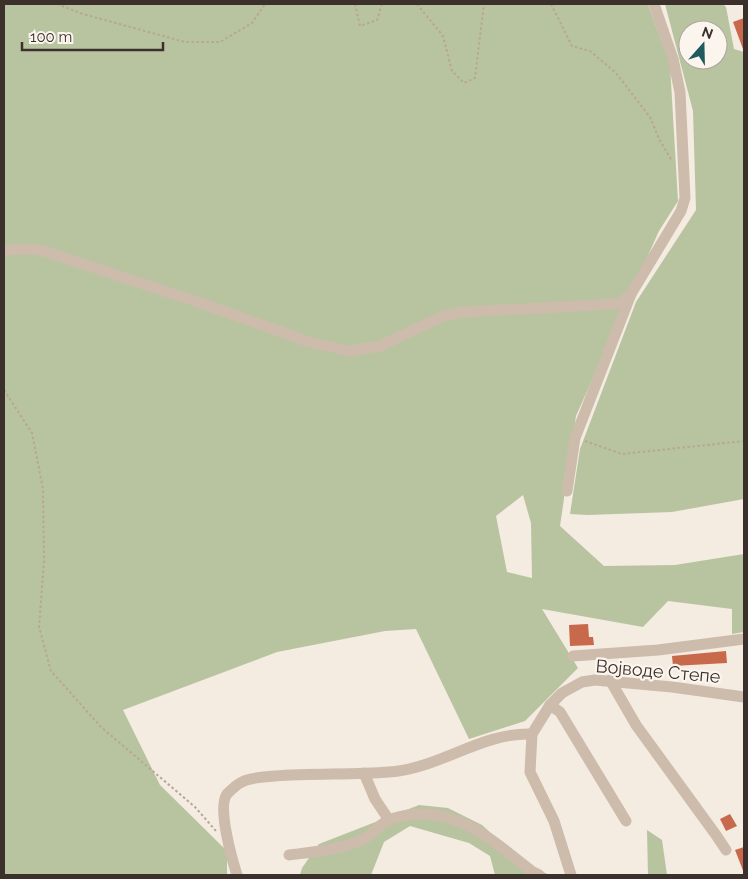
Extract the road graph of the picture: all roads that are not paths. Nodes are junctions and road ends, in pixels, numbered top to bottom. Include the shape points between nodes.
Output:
1 (654, 4) edge
2 (4, 250) edge
3 (631, 294) junction
4 (567, 491) dead end
5 (744, 639) edge
6 (573, 656) dead end
7 (610, 680) junction
8 (744, 697) edge
9 (550, 704) junction
10 (532, 734) junction
11 (364, 772) junction
12 (389, 820) junction
13 (626, 821) dead end
14 (726, 850) dead end
15 (289, 855) dead end
16 (237, 875) edge
17 (539, 875) edge
18 (571, 875) edge

1 - 3 street via 673,59 680,92 684,198 681,211
2 - 3 street via 44,251 308,342 349,351 380,346 442,316 462,312 598,306 620,303
3 - 4 street via 576,438
5 - 6 street
7 - 8 street, Војводе Степе
7 - 9 street, Војводе Степе via 582,682
7 - 14 street via 636,725
9 - 10 street, Војводе Степе
9 - 13 street via 560,712
10 - 11 street via 516,733 482,742 407,770
10 - 18 street via 530,772 554,821
11 - 12 street via 375,799
11 - 16 street via 257,778 234,788 223,802
12 - 15 street via 361,841
12 - 17 street via 421,813 454,819 481,832

